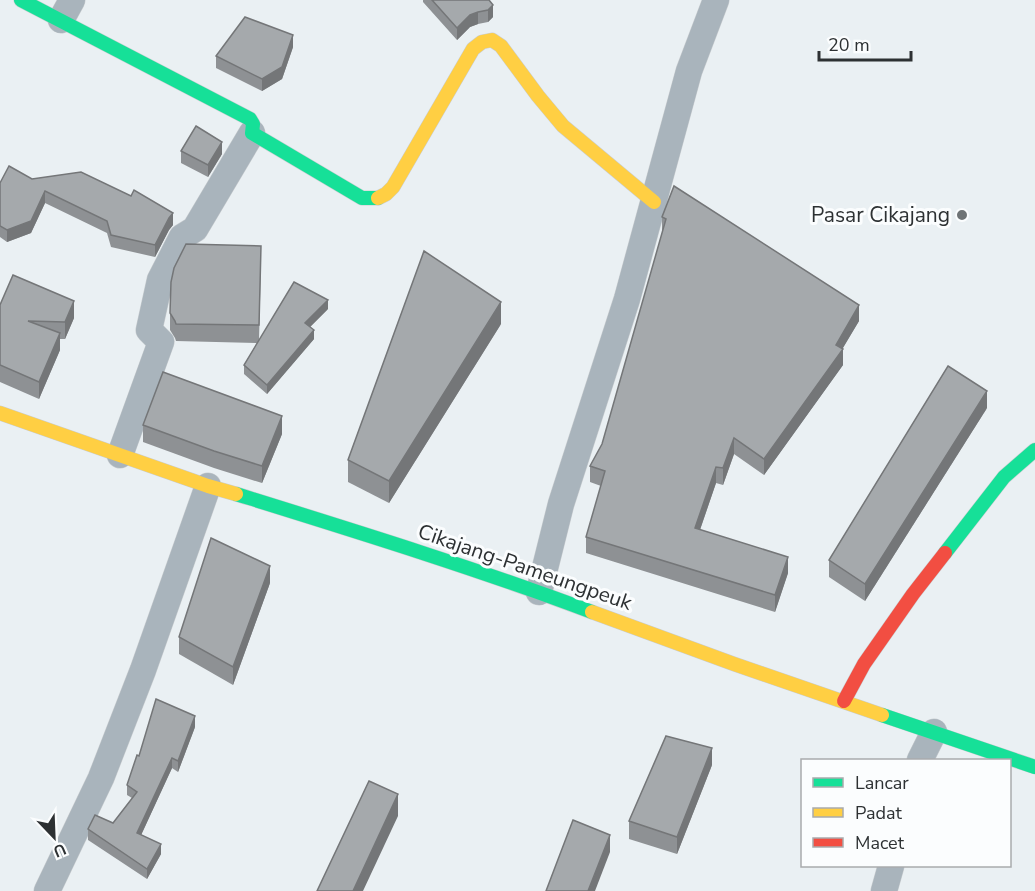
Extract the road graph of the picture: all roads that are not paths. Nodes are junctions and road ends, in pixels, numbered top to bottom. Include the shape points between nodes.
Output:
1 (21, 0) edge
2 (716, 0) edge
3 (66, 10) edge
4 (252, 132) junction
5 (654, 202) junction
6 (0, 413) edge
7 (1035, 450) edge
8 (120, 455) junction
9 (208, 486) junction
10 (539, 592) junction
11 (844, 701) junction
12 (934, 732) junction
13 (920, 759) edge
14 (1035, 767) edge
15 (891, 867) edge
16 (47, 891) edge
17 (884, 891) edge

1 - 3 street
2 - 5 street via 689,71
3 - 4 street via 250,119 254,124
4 - 5 street via 362,198 374,200 393,187 473,49 492,40 501,46 563,126
4 - 8 street via 195,230 182,237 160,280 149,330 161,342
5 - 10 street via 561,504
6 - 8 street, Cikajang-Pameungpeuk
7 - 11 street via 1004,477 913,594 864,664
8 - 9 street, Cikajang-Pameungpeuk
9 - 10 street, Cikajang-Pameungpeuk
9 - 16 street via 101,778
10 - 11 street, Cikajang-Pameungpeuk
11 - 12 street, Cikajang-Pameungpeuk
12 - 13 street
12 - 14 street, Cikajang-Pameungpeuk
15 - 17 street

